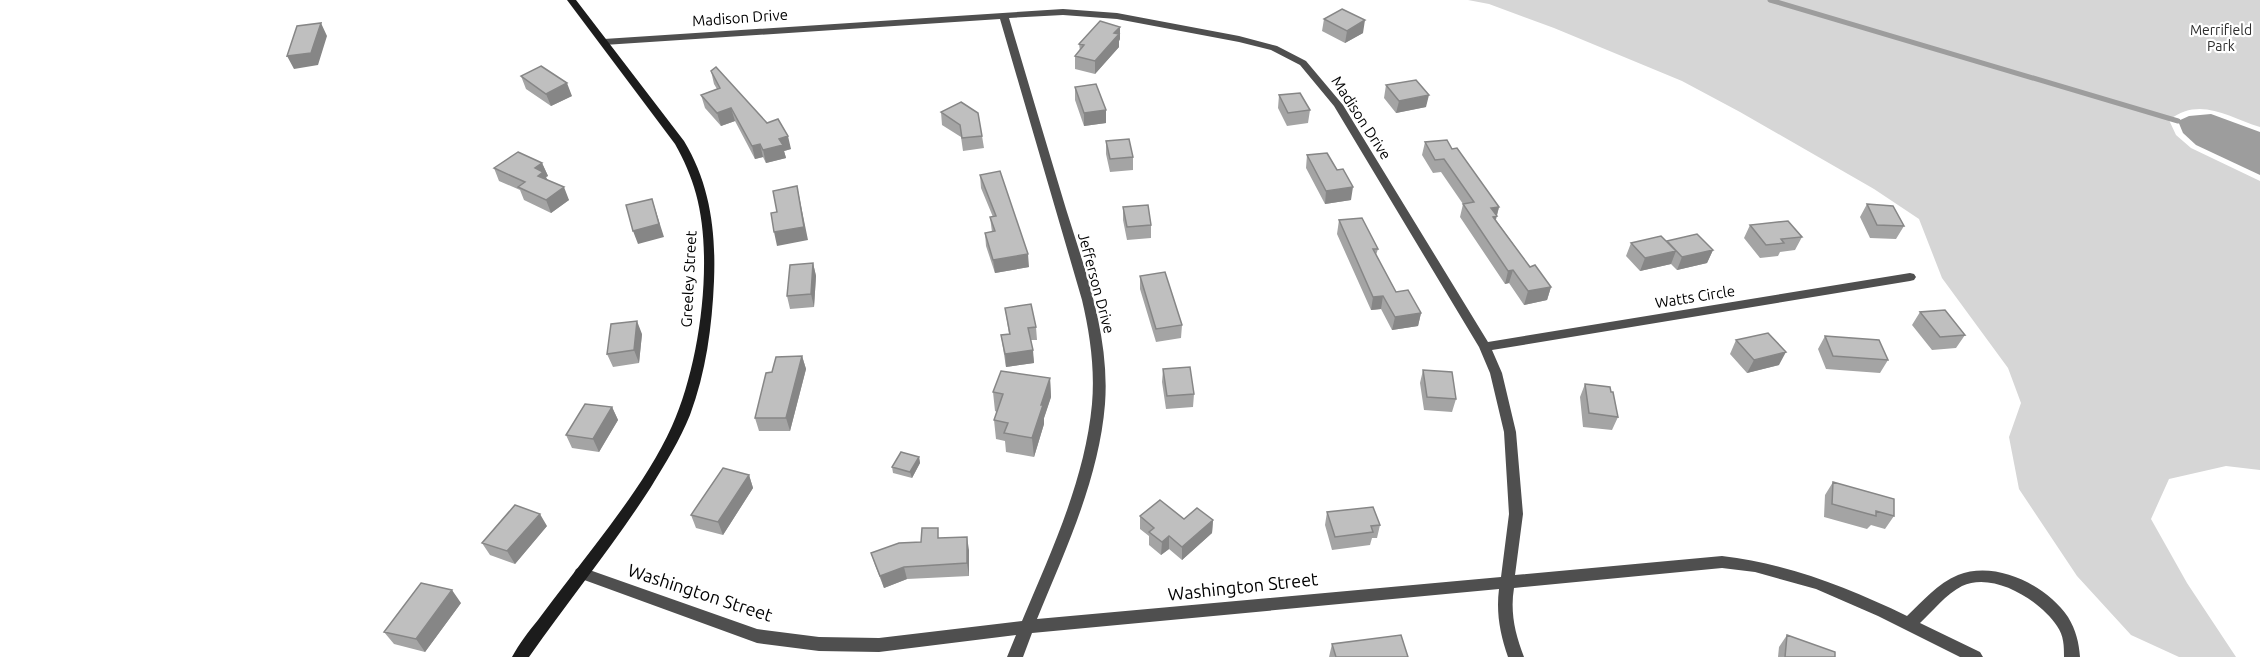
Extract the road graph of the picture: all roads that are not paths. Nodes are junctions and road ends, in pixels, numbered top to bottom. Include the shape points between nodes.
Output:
1 (571, 0) edge
2 (1003, 15) junction
3 (604, 42) junction
4 (1910, 277) dead end
5 (1485, 347) junction
6 (581, 573) junction
7 (1508, 580) junction
8 (1908, 625) junction
9 (1026, 627) junction
10 (520, 657) edge
11 (1015, 657) edge
12 (1516, 657) edge
13 (1975, 657) edge
14 (2072, 657) edge

1 - 3 street, Greeley Street
2 - 3 street, Madison Drive
2 - 5 street, Madison Drive via 1063,12 1152,21 1274,48 1303,63 1338,105
2 - 9 street, Jefferson Drive via 1088,300 1099,369 1098,407 1084,475
3 - 6 street, Greeley Street via 681,143 693,165 708,217 708,308 695,378 682,418 632,506
4 - 5 street, Watts Circle
5 - 7 street, Madison Drive via 1496,373 1510,432 1516,514
6 - 9 street, Washington Street via 757,636 819,644 879,645
6 - 10 street, Greeley Street
7 - 8 street, Washington Street via 1722,562 1749,564 1812,582
7 - 9 street, Washington Street
7 - 12 street, Madison Drive via 1504,605
8 - 13 street, Washington Street
8 - 14 street via 1959,580 1997,578 2028,590 2054,611 2070,636
9 - 11 street, Jefferson Drive

